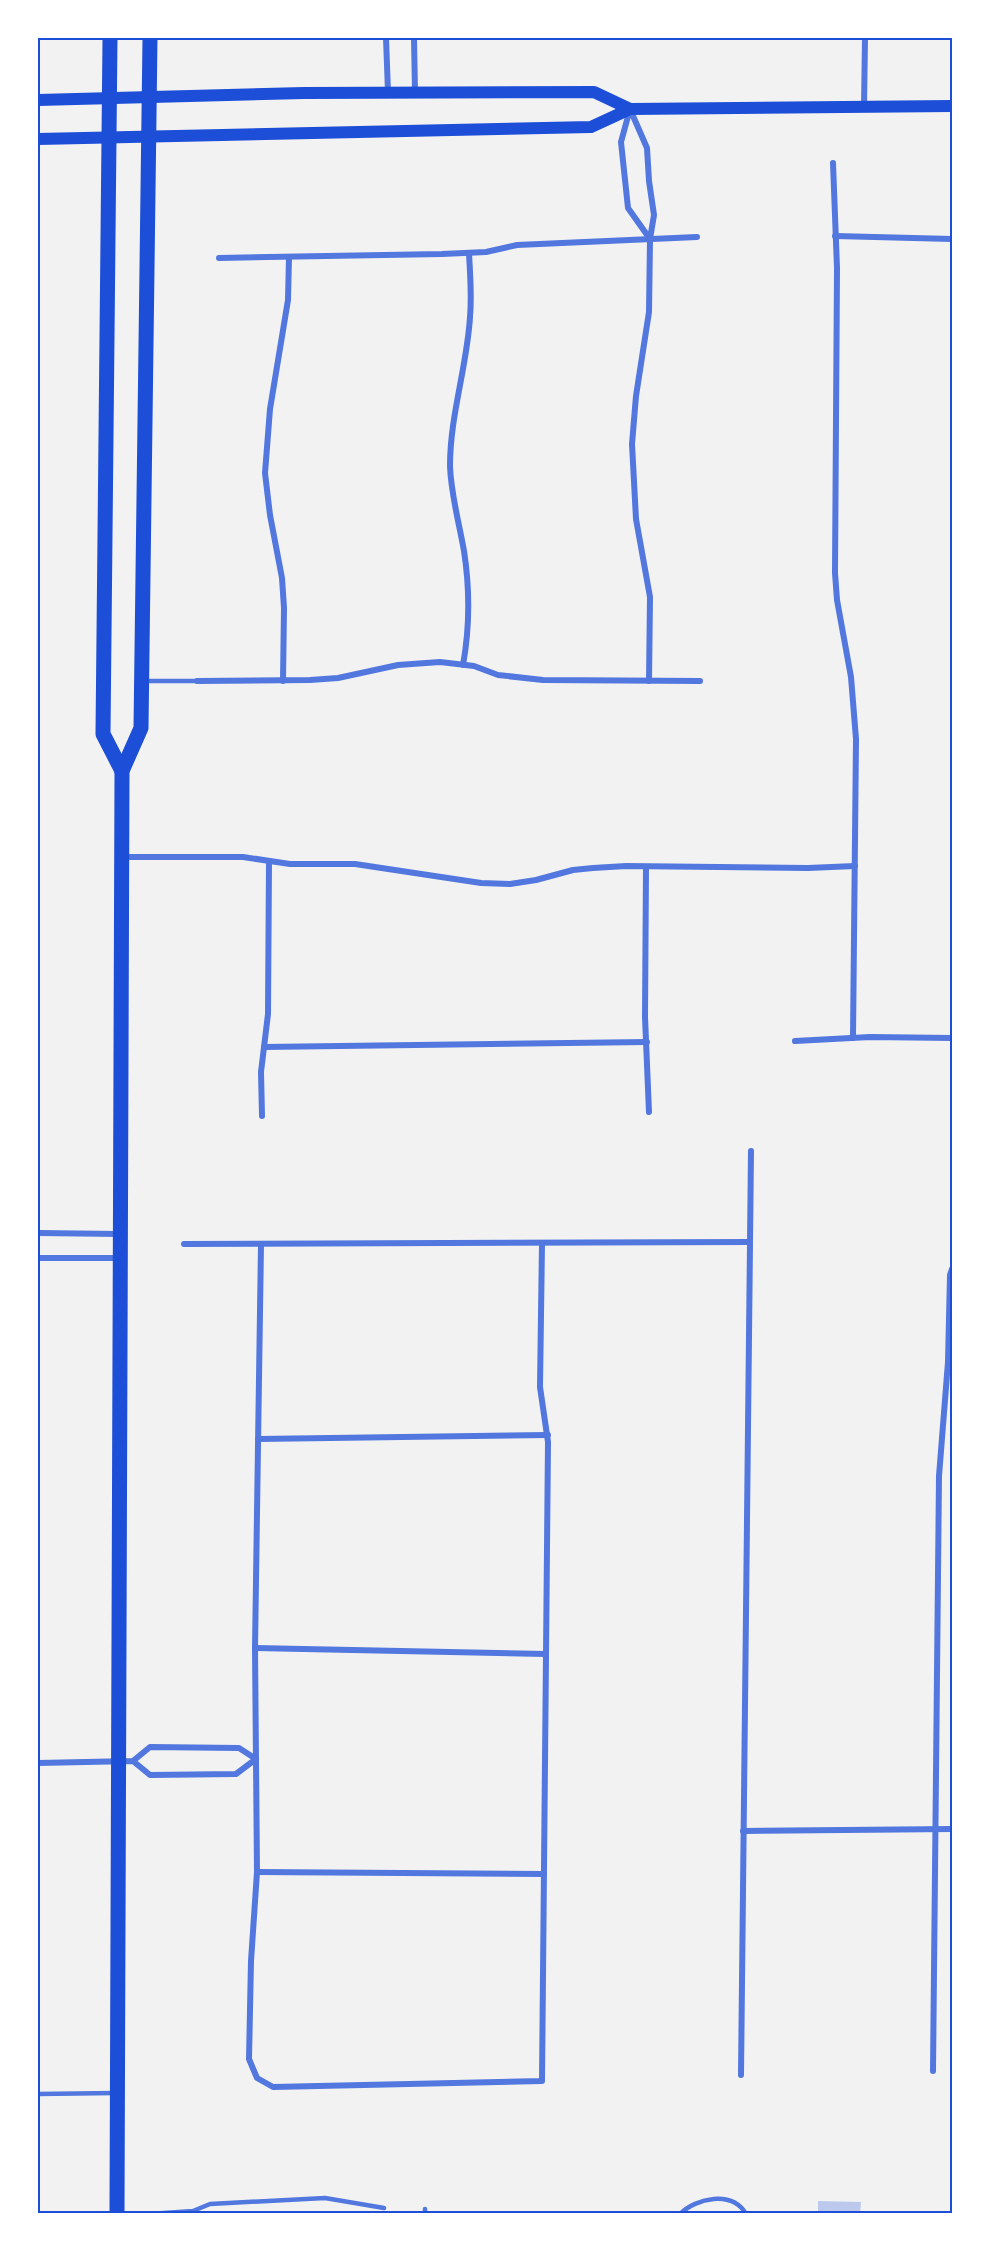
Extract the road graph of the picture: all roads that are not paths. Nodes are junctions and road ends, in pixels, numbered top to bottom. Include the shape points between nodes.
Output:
1 (110, 38) edge
2 (150, 38) edge
3 (386, 38) edge
4 (414, 38) edge
5 (864, 38) edge
6 (388, 92) junction
7 (415, 92) junction
8 (150, 97) junction
9 (108, 98) junction
10 (38, 99) edge
11 (952, 106) edge
12 (864, 107) junction
13 (630, 109) junction
14 (149, 135) junction
15 (108, 137) junction
16 (38, 139) edge
17 (833, 164) dead end
18 (835, 236) junction
19 (697, 237) dead end
20 (650, 239) junction
21 (952, 239) edge
22 (469, 253) junction
23 (289, 257) junction
24 (219, 258) dead end
25 (464, 664) junction
26 (141, 681) junction
27 (197, 681) joint
28 (283, 681) junction
29 (649, 681) junction
30 (700, 681) dead end
31 (123, 771) junction
32 (122, 857) junction
33 (269, 861) junction
34 (855, 866) junction
35 (646, 867) junction
36 (853, 1038) junction
37 (952, 1038) edge
38 (795, 1041) dead end
39 (647, 1042) junction
40 (264, 1047) junction
41 (650, 1112) dead end
42 (262, 1116) dead end
43 (751, 1151) dead end
44 (38, 1233) edge
45 (121, 1234) junction
46 (750, 1242) junction
47 (542, 1243) junction
48 (184, 1244) dead end
49 (261, 1244) junction
50 (38, 1258) edge
51 (120, 1258) junction
52 (952, 1269) edge
53 (548, 1435) junction
54 (258, 1439) junction
55 (255, 1648) junction
56 (546, 1654) junction
57 (256, 1760) junction
58 (126, 1761) junction
59 (38, 1763) edge
60 (952, 1829) edge
61 (935, 1830) junction
62 (742, 1831) junction
63 (257, 1872) junction
64 (544, 1874) junction
65 (933, 2071) dead end
66 (741, 2075) dead end
67 (117, 2093) junction
68 (38, 2094) edge
69 (384, 2208) dead end
70 (117, 2214) edge
71 (149, 2214) edge
72 (680, 2214) edge
73 (746, 2214) edge

1 - 9 main road
2 - 8 main road
3 - 6 street
4 - 7 street
5 - 12 street
6 - 7 main road
6 - 8 main road
7 - 13 main road via 594,92
8 - 9 main road
8 - 14 main road
9 - 10 main road
9 - 15 main road
11 - 12 main road
12 - 13 main road
13 - 14 main road via 591,127
13 - 20 street via 647,148 654,215
13 - 20 street via 621,142 628,208
14 - 15 main road
14 - 26 main road
15 - 16 main road
15 - 31 main road via 103,734
17 - 18 street
18 - 21 street
18 - 34 street via 835,573 856,739
19 - 20 street
20 - 22 street via 517,245
20 - 29 street via 649,312 632,444 636,519 650,597
22 - 23 street
22 - 25 street via 470,316 451,434 452,499 464,551 468,593 469,633
23 - 24 street
23 - 28 street via 286,319 270,409 266,473 283,588
25 - 28 street via 424,662 338,678
25 - 29 street via 498,675 543,681
26 - 27 lane
26 - 31 main road via 141,728
27 - 28 street
29 - 30 street
31 - 32 main road
32 - 33 street via 243,857
32 - 45 main road
33 - 35 street via 355,864 510,884 573,870
33 - 40 street via 268,1014
34 - 35 street
34 - 36 street
35 - 39 street
36 - 37 street
36 - 38 street
39 - 40 street
39 - 41 street
40 - 42 street
43 - 46 street
44 - 45 street
45 - 51 main road
46 - 47 street
46 - 62 street
47 - 49 street
47 - 53 street via 540,1387
48 - 49 street
49 - 54 street
50 - 51 street
51 - 58 main road
52 - 61 street via 939,1476
53 - 54 street
53 - 56 street
54 - 55 street
55 - 56 street
55 - 57 street
56 - 64 street
57 - 58 street via 239,1748 150,1747
57 - 58 street via 236,1774 150,1775
57 - 63 street
58 - 59 street
58 - 67 main road
60 - 61 street
61 - 62 street
61 - 65 street
62 - 66 street
63 - 64 street
63 - 64 street via 249,2059 257,2078 273,2087 542,2081
67 - 68 lane
67 - 70 main road
69 - 71 lane via 325,2198 210,2204 193,2211
72 - 73 lane via 703,2199 723,2199 743,2208

